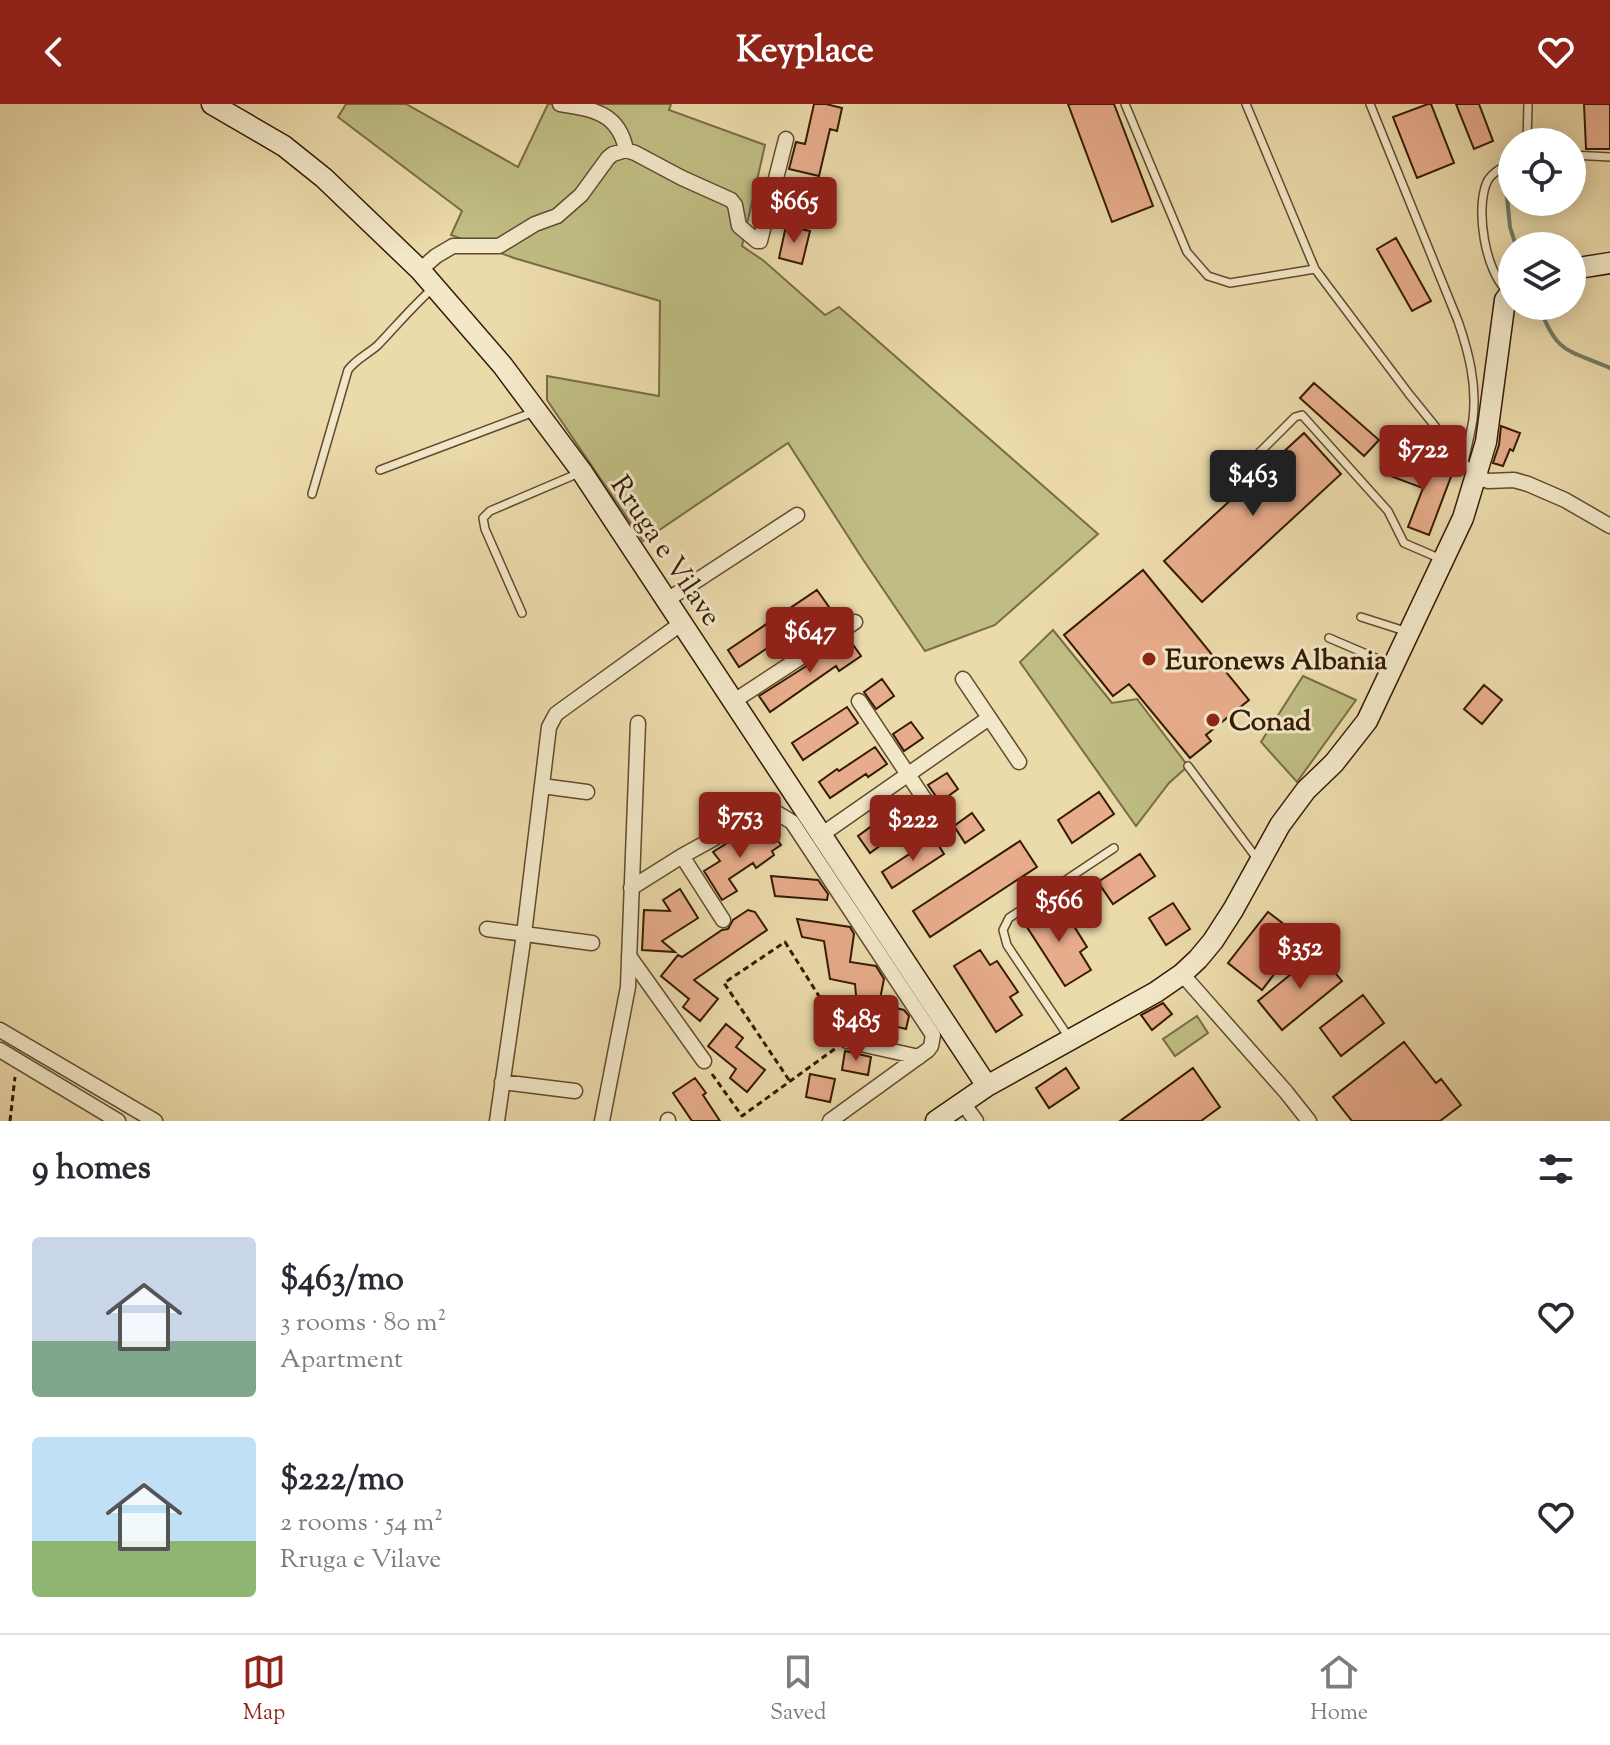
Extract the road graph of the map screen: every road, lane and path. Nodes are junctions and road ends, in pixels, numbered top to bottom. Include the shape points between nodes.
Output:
1 (212, 104) edge
2 (560, 104) edge
3 (1125, 104) edge
4 (1246, 104) edge
5 (1370, 104) edge
6 (1528, 104) edge
7 (1527, 128) edge
8 (786, 139) dead end
9 (626, 150) junction
10 (1586, 156) edge
11 (1610, 157) edge
12 (1498, 172) edge
13 (1610, 263) edge
14 (1586, 267) edge
15 (1315, 269) junction
16 (420, 270) junction
17 (1498, 281) edge
18 (434, 286) junction
19 (1502, 320) edge
20 (537, 411) junction
21 (1469, 468) junction
22 (380, 470) dead end
23 (582, 472) junction
24 (1231, 481) dead end
25 (312, 494) dead end
26 (797, 515) dead end
27 (1610, 526) edge
28 (1443, 560) junction
29 (667, 600) junction
30 (522, 613) dead end
31 (1361, 617) dead end
32 (855, 622) dead end
33 (682, 623) junction
34 (1410, 633) junction
35 (1329, 638) dead end
36 (1393, 665) junction
37 (963, 679) dead end
38 (734, 701) junction
39 (859, 701) dead end
40 (989, 718) junction
41 (638, 723) dead end
42 (1019, 762) dead end
43 (1188, 766) dead end
44 (908, 774) junction
45 (542, 786) junction
46 (587, 792) dead end
47 (796, 795) junction
48 (777, 813) junction
49 (939, 821) dead end
50 (821, 835) junction
51 (1114, 848) dead end
52 (682, 856) junction
53 (1259, 861) junction
54 (631, 888) junction
55 (723, 920) dead end
56 (487, 929) dead end
57 (524, 934) junction
58 (592, 943) dead end
59 (629, 955) junction
60 (1182, 974) junction
61 (0, 1030) edge
62 (847, 1041) junction
63 (1071, 1041) junction
64 (0, 1050) edge
65 (919, 1057) junction
66 (17, 1061) junction
67 (704, 1061) joint
68 (789, 1080) junction
69 (502, 1082) junction
70 (987, 1086) junction
71 (575, 1091) dead end
72 (963, 1103) junction
73 (10, 1121) edge
74 (118, 1121) edge
75 (155, 1121) edge
76 (497, 1121) edge
77 (602, 1121) edge
78 (830, 1121) edge
79 (936, 1121) edge
80 (976, 1121) edge
81 (1309, 1121) edge

1 - 16 street, Rruga e Vilave via 304,161
2 - 9 street via 602,113 623,136
3 - 15 lane via 1187,252 1208,276 1230,283
4 - 15 lane
5 - 21 lane via 1469,353
6 - 7 lane
8 - 9 street via 762,239 757,241 739,226 731,200
9 - 16 street via 608,158 581,195 557,216 499,246 453,246
10 - 11 lane
12 - 17 lane via 1488,179 1483,208 1486,244
13 - 14 street
15 - 21 lane
16 - 18 street, Rruga e Vilave
18 - 20 street, Rruga e Vilave
18 - 25 lane via 348,370
19 - 21 street via 1486,442
20 - 22 lane
20 - 23 street, Rruga e Vilave
21 - 27 street via 1488,481 1528,484
21 - 28 street via 1463,518
23 - 29 street, Rruga e Vilave
23 - 30 lane via 483,518
24 - 28 lane via 1302,415 1388,511 1404,543
26 - 29 street
28 - 34 street
29 - 33 street, Rruga e Vilave
31 - 34 lane
32 - 38 street
33 - 38 street, Rruga e Vilave
33 - 45 street via 556,714 549,727
34 - 36 street
35 - 36 lane
36 - 53 street via 1367,721 1306,790
37 - 40 street
38 - 47 street, Rruga e Vilave
39 - 44 street
40 - 42 street
40 - 44 street
41 - 54 street
43 - 53 lane
44 - 49 street
44 - 50 street
45 - 46 street
45 - 57 street
47 - 48 street
47 - 50 street, Rruga e Vilave
48 - 52 street via 760,813
48 - 65 street via 792,822 931,1029 931,1046
50 - 70 street, Rruga e Vilave
51 - 63 lane via 1009,918 1003,930 1007,945
52 - 54 street
52 - 55 street
53 - 60 street via 1213,941
54 - 59 street
56 - 57 street
57 - 58 street
57 - 69 street
59 - 67 street
59 - 77 street via 627,997
60 - 63 street
60 - 81 street
61 - 75 street
62 - 65 street
62 - 68 path
62 - 68 path via 785,942 724,983
63 - 70 street
64 - 66 street
65 - 78 street
66 - 73 path
66 - 74 street
67 - 68 path via 742,1116
69 - 71 street
69 - 76 street
70 - 72 street
72 - 79 street
72 - 80 street

